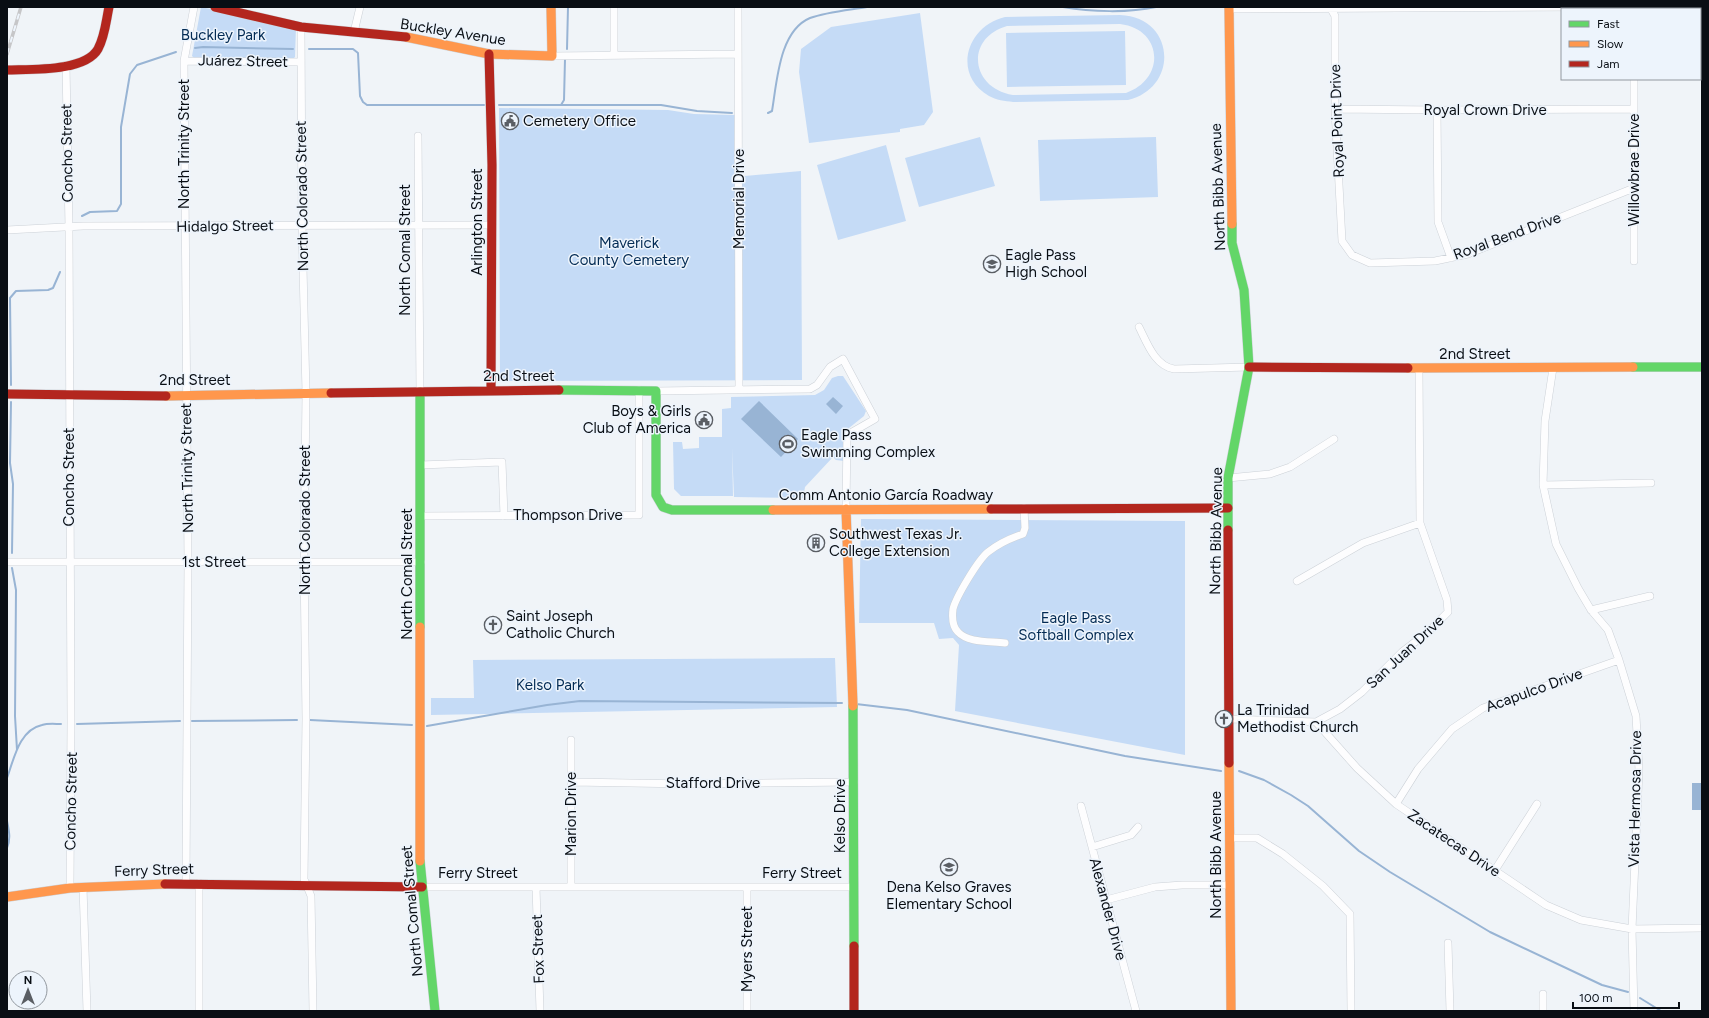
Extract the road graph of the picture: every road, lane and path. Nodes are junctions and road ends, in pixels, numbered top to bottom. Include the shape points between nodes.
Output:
1 (109, 7) edge
2 (194, 7) edge
3 (215, 7) edge
4 (360, 7) edge
5 (551, 7) edge
6 (614, 7) edge
7 (738, 7) edge
8 (1576, 7) edge
9 (1229, 8) edge
10 (1330, 8) edge
11 (301, 27) junction
12 (354, 32) junction
13 (489, 54) junction
14 (738, 54) junction
15 (614, 55) junction
16 (552, 56) junction
17 (184, 61) junction
18 (301, 62) junction
19 (66, 65) junction
20 (7, 70) edge
21 (1634, 80) edge
22 (1335, 109) junction
23 (1634, 109) junction
24 (1437, 110) junction
25 (418, 136) dead end
26 (1634, 188) junction
27 (302, 225) junction
28 (419, 225) junction
29 (492, 225) junction
30 (184, 227) junction
31 (68, 228) junction
32 (7, 230) edge
33 (1342, 236) joint
34 (1451, 258) junction
35 (1634, 261) dead end
36 (1139, 327) dead end
37 (1249, 366) junction
38 (1702, 367) edge
39 (1419, 368) junction
40 (1553, 368) junction
41 (491, 390) junction
42 (639, 390) junction
43 (739, 390) junction
44 (656, 391) junction
45 (420, 392) junction
46 (306, 393) junction
47 (7, 394) edge
48 (186, 394) junction
49 (69, 395) junction
50 (1334, 439) dead end
51 (420, 464) junction
52 (1228, 478) junction
53 (1651, 483) dead end
54 (1543, 485) junction
55 (1024, 508) junction
56 (1228, 508) junction
57 (846, 509) junction
58 (421, 516) junction
59 (504, 516) junction
60 (1420, 523) junction
61 (304, 561) junction
62 (7, 562) edge
63 (70, 562) junction
64 (188, 562) junction
65 (420, 562) junction
66 (1297, 581) dead end
67 (1650, 596) dead end
68 (1591, 610) junction
69 (1004, 643) dead end
70 (1619, 660) junction
71 (1230, 719) junction
72 (1316, 722) junction
73 (571, 740) dead end
74 (572, 782) junction
75 (854, 782) junction
76 (1396, 804) junction
77 (1537, 804) dead end
78 (1081, 806) dead end
79 (1138, 827) dead end
80 (1230, 838) junction
81 (1092, 847) junction
82 (1495, 870) junction
83 (186, 883) junction
84 (199, 883) junction
85 (1229, 885) junction
86 (307, 886) junction
87 (83, 887) junction
88 (422, 887) junction
89 (536, 887) junction
90 (570, 887) junction
91 (747, 887) junction
92 (854, 887) junction
93 (70, 888) junction
94 (7, 897) edge
95 (1106, 900) junction
96 (1702, 928) edge
97 (1632, 929) junction
98 (1448, 943) dead end
99 (1543, 994) dead end
100 (87, 1011) edge
101 (199, 1011) edge
102 (313, 1011) edge
103 (435, 1011) edge
104 (540, 1011) edge
105 (747, 1011) edge
106 (854, 1011) edge
107 (1136, 1011) edge
108 (1231, 1011) edge
109 (1352, 1011) edge
110 (1450, 1011) edge
111 (1543, 1011) edge
112 (1634, 1011) edge

1 - 19 street via 101,41 95,54 83,62
2 - 17 street, North Trinity Street
3 - 11 street, Buckley Avenue
4 - 12 street
5 - 16 street
6 - 15 street
7 - 14 street, Memorial Drive
8 - 10 street
9 - 10 street
9 - 37 street, North Bibb Avenue via 1232,243 1244,290
10 - 22 street, Royal Point Drive via 1335,16
11 - 12 street, Buckley Avenue
11 - 18 street, North Colorado Street
12 - 13 street, Buckley Avenue via 404,37
13 - 16 street, Buckley Avenue
13 - 29 street, Arlington Street
14 - 15 street, Buckley Avenue
14 - 43 street, Memorial Drive
15 - 16 street, Buckley Avenue
17 - 18 street, Juárez Street
17 - 30 street, North Trinity Street
18 - 27 street, North Colorado Street
19 - 20 street
19 - 31 street, Concho Street
21 - 23 street, Willowbrae Drive
22 - 24 street, Royal Crown Drive
22 - 33 street, Royal Point Drive
23 - 24 street, Royal Crown Drive
23 - 26 street, Willowbrae Drive
24 - 34 street via 1438,222
25 - 28 street, North Comal Street
26 - 34 street, Royal Bend Drive via 1468,254
26 - 35 street, Willowbrae Drive
27 - 28 street, Hidalgo Street
27 - 30 street, Hidalgo Street
27 - 46 street, North Colorado Street
28 - 29 street, Hidalgo Street
28 - 45 street, North Comal Street
29 - 41 street, Arlington Street
30 - 31 street, Hidalgo Street
30 - 48 street, North Trinity Street
31 - 32 street, Hidalgo Street
31 - 49 street, Concho Street
33 - 34 street, Royal Bend Drive via 1342,241 1352,255 1370,263 1435,261
36 - 37 street via 1164,367 1174,370
37 - 39 street, 2nd Street
37 - 52 street, North Bibb Avenue
38 - 40 street, 2nd Street
39 - 40 street, 2nd Street
39 - 60 street, San Juan Drive
40 - 54 street, Vista Hermosa Drive via 1545,421
41 - 42 street, 2nd Street
41 - 45 street, 2nd Street
42 - 44 street, 2nd Street
42 - 59 street, Thompson Drive via 639,515
43 - 44 street, 2nd Street
43 - 57 street, 2nd Street via 810,389 817,385 830,367 843,359 875,419 847,435
44 - 57 street, Comm Antonio García Roadway via 656,495 663,507 672,510
45 - 46 street, 2nd Street
45 - 51 street, North Comal Street
46 - 48 street, 2nd Street
46 - 61 street, North Colorado Street
47 - 49 street, 2nd Street
48 - 49 street, 2nd Street
48 - 64 street, North Trinity Street
49 - 63 street, Concho Street
50 - 52 street via 1290,467 1270,474
51 - 58 street, North Comal Street
51 - 59 street via 502,462
52 - 56 street, North Bibb Avenue
53 - 54 street
54 - 68 street, Vista Hermosa Drive via 1556,544
55 - 56 street, Comm Antonio García Roadway
55 - 57 street, Comm Antonio García Roadway
55 - 69 street via 1023,534 1001,544 979,561 954,609 953,624 967,639
56 - 71 street, North Bibb Avenue
57 - 75 street, Kelso Drive
58 - 59 street, Thompson Drive
58 - 65 street, North Comal Street
60 - 66 street via 1362,543
60 - 72 street, San Juan Drive via 1447,600 1448,612 1402,652 1362,692 1340,709
61 - 64 street, 1st Street
61 - 65 street, 1st Street
61 - 86 street, North Colorado Street via 304,879
62 - 63 street, 1st Street
63 - 64 street, 1st Street
63 - 93 street, Concho Street
64 - 83 street, North Trinity Street
65 - 88 street, North Comal Street
67 - 68 street
68 - 70 street, Vista Hermosa Drive via 1608,630
70 - 76 street, Acapulco Drive via 1483,708 1452,729 1418,769
70 - 97 street, Vista Hermosa Drive via 1636,716 1639,770
71 - 72 street
71 - 80 street, North Bibb Avenue
72 - 76 street, Zacatecas Drive via 1357,768
73 - 74 street, Marion Drive
74 - 75 street, Stafford Drive
74 - 90 street, Marion Drive
75 - 92 street, Kelso Drive
76 - 82 street, Zacatecas Drive
77 - 82 street
78 - 81 street, Alexander Drive
79 - 81 street via 1131,836
80 - 85 street, North Bibb Avenue
80 - 109 street via 1257,838 1283,854 1323,886 1350,914
81 - 95 street, Alexander Drive
82 - 97 street, Zacatecas Drive via 1546,905 1581,920
83 - 84 street, Ferry Street
83 - 87 street, Ferry Street
84 - 86 street, Ferry Street
84 - 101 street
85 - 95 street via 1155,886
85 - 108 street, North Bibb Avenue
86 - 88 street, Ferry Street
86 - 102 street, North Colorado Street via 311,896
87 - 93 street, Ferry Street
87 - 100 street
88 - 89 street, Ferry Street
88 - 103 street, North Comal Street
89 - 90 street, Ferry Street
89 - 104 street, Fox Street
90 - 91 street, Ferry Street
91 - 92 street, Ferry Street
91 - 105 street, Myers Street
92 - 106 street, Kelso Drive
93 - 94 street, Ferry Street
95 - 107 street, Alexander Drive
96 - 97 street, Zacatecas Drive
97 - 112 street, Vista Hermosa Drive
98 - 110 street
99 - 111 street

